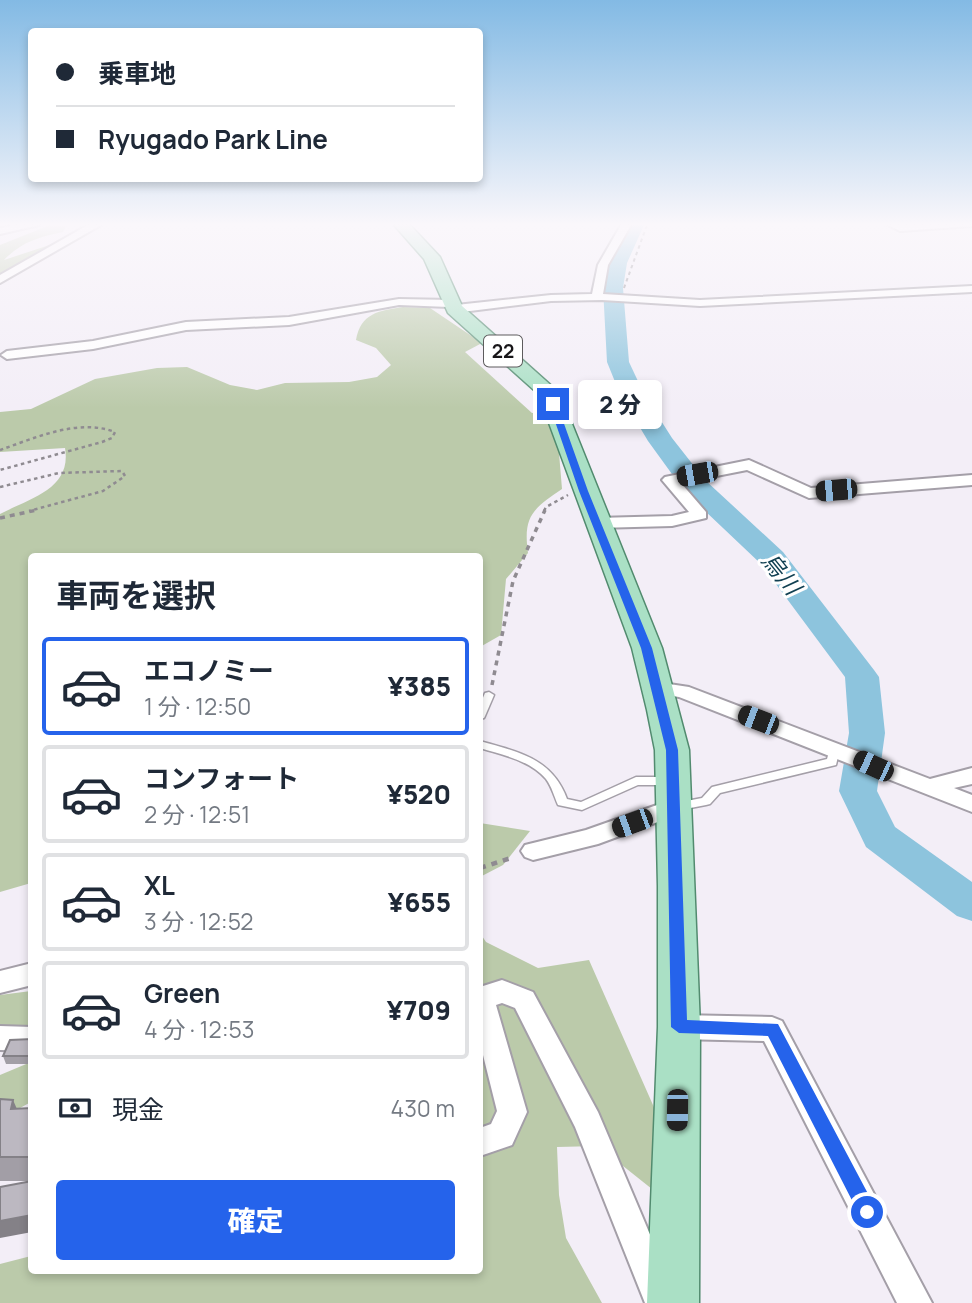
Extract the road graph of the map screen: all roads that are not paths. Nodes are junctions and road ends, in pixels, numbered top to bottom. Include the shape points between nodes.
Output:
1 (445, 286) edge
2 (600, 286) edge
3 (972, 289) edge
4 (599, 297) junction
5 (453, 307) junction
6 (7, 355) dead end
7 (972, 480) edge
8 (590, 507) junction
9 (656, 688) junction
10 (489, 695) road end
11 (483, 709) edge
12 (483, 746) edge
13 (835, 748) junction
14 (972, 776) edge
15 (929, 787) junction
16 (673, 794) junction
17 (972, 804) edge
18 (533, 850) road end
19 (28, 975) edge
20 (0, 982) edge
21 (483, 1000) edge
22 (483, 1005) edge
23 (679, 1027) junction
24 (0, 1038) edge
25 (28, 1039) edge
26 (483, 1141) edge
27 (662, 1303) edge
28 (673, 1303) edge
29 (915, 1303) edge

1 - 5 main road, 22
2 - 4 street
3 - 4 street via 701,303
4 - 5 street
5 - 6 street via 399,302 289,321 186,326 93,345
5 - 8 main road, 22 via 544,388
7 - 8 street via 809,493 749,465 670,480 700,515 672,521
8 - 9 main road, 22 via 647,648
9 - 13 street via 682,691
9 - 16 main road, 22 via 672,750
10 - 11 lane
12 - 16 lane via 545,769 562,802 582,806 636,781
13 - 15 street
13 - 16 lane via 832,762 716,790 706,801
14 - 15 street
15 - 17 street
16 - 18 street via 590,838
16 - 23 main road, 22
19 - 20 street
21 - 27 street via 504,989 524,1000 588,1122
22 - 26 street via 512,1112 501,1135
23 - 28 main road, 22
23 - 29 street via 772,1029
24 - 25 street

